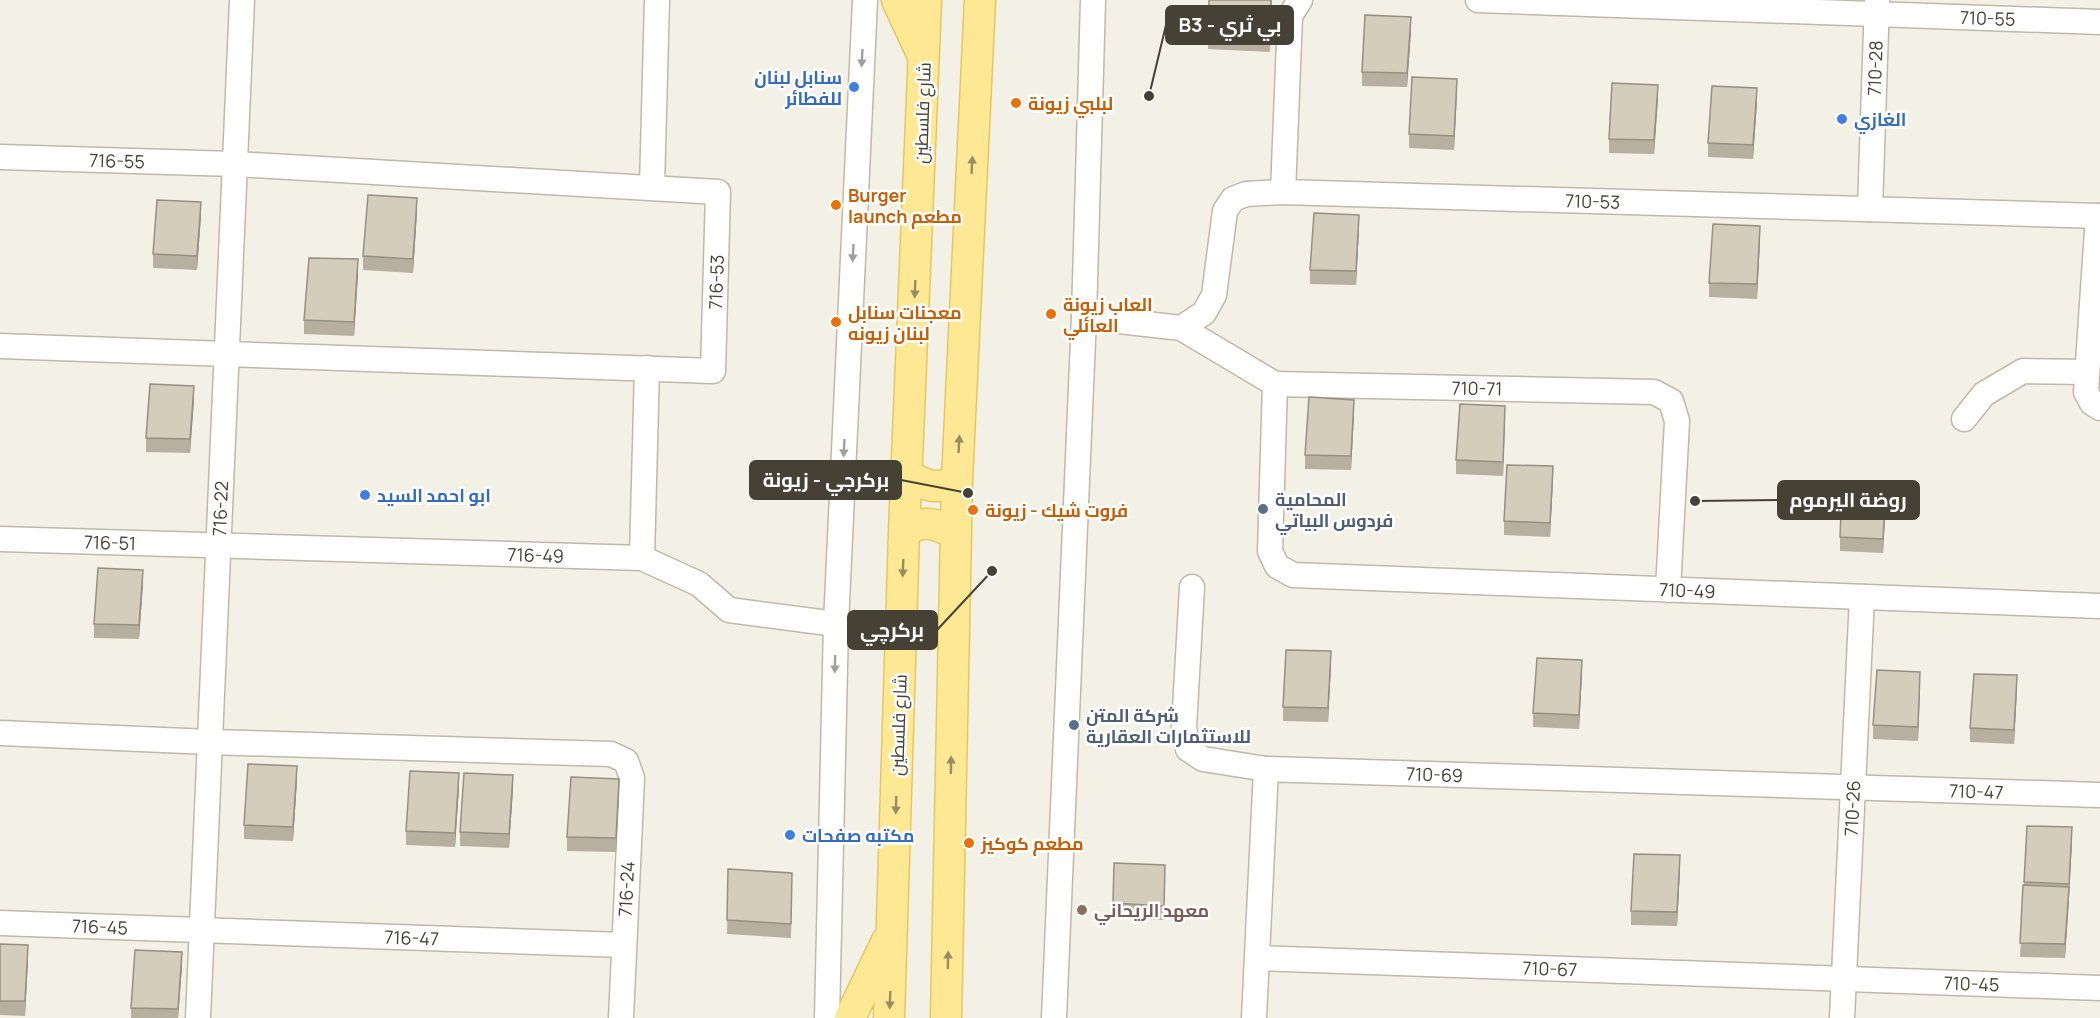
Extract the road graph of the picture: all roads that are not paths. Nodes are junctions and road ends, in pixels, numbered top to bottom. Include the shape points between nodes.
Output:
1 (242, 0) edge
2 (657, 0) edge
3 (865, 0) edge
4 (897, 0) edge
5 (926, 0) edge
6 (980, 0) edge
7 (1093, 0) edge
8 (1300, 0) edge
9 (1478, 0) edge
10 (1876, 7) edge
11 (2100, 22) edge
12 (924, 58) junction
13 (0, 156) edge
14 (235, 164) junction
15 (652, 187) junction
16 (1283, 192) junction
17 (1870, 209) junction
18 (2099, 216) edge
19 (1084, 317) junction
20 (1181, 328) junction
21 (0, 346) edge
22 (227, 354) junction
23 (647, 368) junction
24 (2086, 372) junction
25 (1275, 384) junction
26 (2100, 408) edge
27 (1964, 419) dead end
28 (908, 474) junction
29 (957, 480) junction
30 (904, 532) junction
31 (956, 534) junction
32 (0, 539) edge
33 (218, 545) junction
34 (642, 558) junction
35 (1192, 587) dead end
36 (1668, 590) junction
37 (1862, 597) junction
38 (2100, 606) edge
39 (836, 624) junction
40 (0, 733) edge
41 (210, 742) junction
42 (1266, 769) junction
43 (1853, 787) junction
44 (2100, 795) edge
45 (0, 923) edge
46 (202, 930) junction
47 (892, 930) junction
48 (624, 945) junction
49 (1257, 958) junction
50 (1844, 979) junction
51 (2100, 988) edge
52 (198, 1018) edge
53 (621, 1018) edge
54 (827, 1018) edge
55 (850, 1018) edge
56 (889, 1018) edge
57 (946, 1018) edge
58 (1054, 1018) edge
59 (1254, 1018) edge
60 (1842, 1018) edge

1 - 14 street, 716-22
2 - 15 street
3 -> 39 street
4 - 12 main road
5 - 12 main road, شارع فلسطين
29 -> 6 main road
7 - 19 street
8 - 16 street via 1290,16
9 - 10 street, 710-55
10 - 11 street, 710-55
10 - 17 street, 710-28
12 -> 28 main road, شارع فلسطين
13 - 14 street, 716-55
14 - 15 street, 716-53
14 - 22 street, 716-22
15 - 23 street, 716-53 via 718,192 713,371
16 - 17 street, 710-53
16 - 20 street, 710-53 via 1245,194 1233,199 1225,212 1214,296 1204,313
17 - 18 street, 710-53
18 - 24 street
19 - 20 street
19 - 58 street
20 - 25 street
21 - 22 street
22 - 23 street, 716-53
22 - 33 street, 716-22
23 - 34 street
24 - 26 street via 2086,392
24 - 27 street via 2024,371 1984,394
25 - 36 street, 710-49 via 1270,551 1277,566 1293,575
25 - 36 street, 710-71 via 1654,392 1671,401 1677,421
28 - 29 main road via 919,483 936,488
28 - 30 main road, شارع فلسطين
29 - 31 main road
30 - 31 main road via 927,523
30 -> 47 main road, شارع فلسطين
57 -> 31 main road
32 - 33 street, 716-51
33 - 34 street, 716-49
33 - 41 street, 716-22
34 - 39 street, 716-49 via 699,584 729,610
35 - 42 street, 710-69 via 1184,727 1188,749 1203,759
36 - 37 street, 710-49
37 - 38 street, 710-49
37 - 43 street, 710-26
39 -> 54 street
40 - 41 street
41 - 46 street, 716-22
41 - 48 street, 716-24 via 611,754 626,761 632,778
42 - 43 street, 710-69
42 - 49 street
43 - 44 street, 710-47
43 - 50 street, 710-26
45 - 46 street, 716-45
46 - 48 street, 716-47
46 - 52 street, 716-22
47 - 55 main road
47 -> 56 main road, شارع فلسطين
48 - 53 street, 716-24
49 - 50 street, 710-67
49 - 59 street
50 - 51 street, 710-45
50 - 60 street, 710-26

